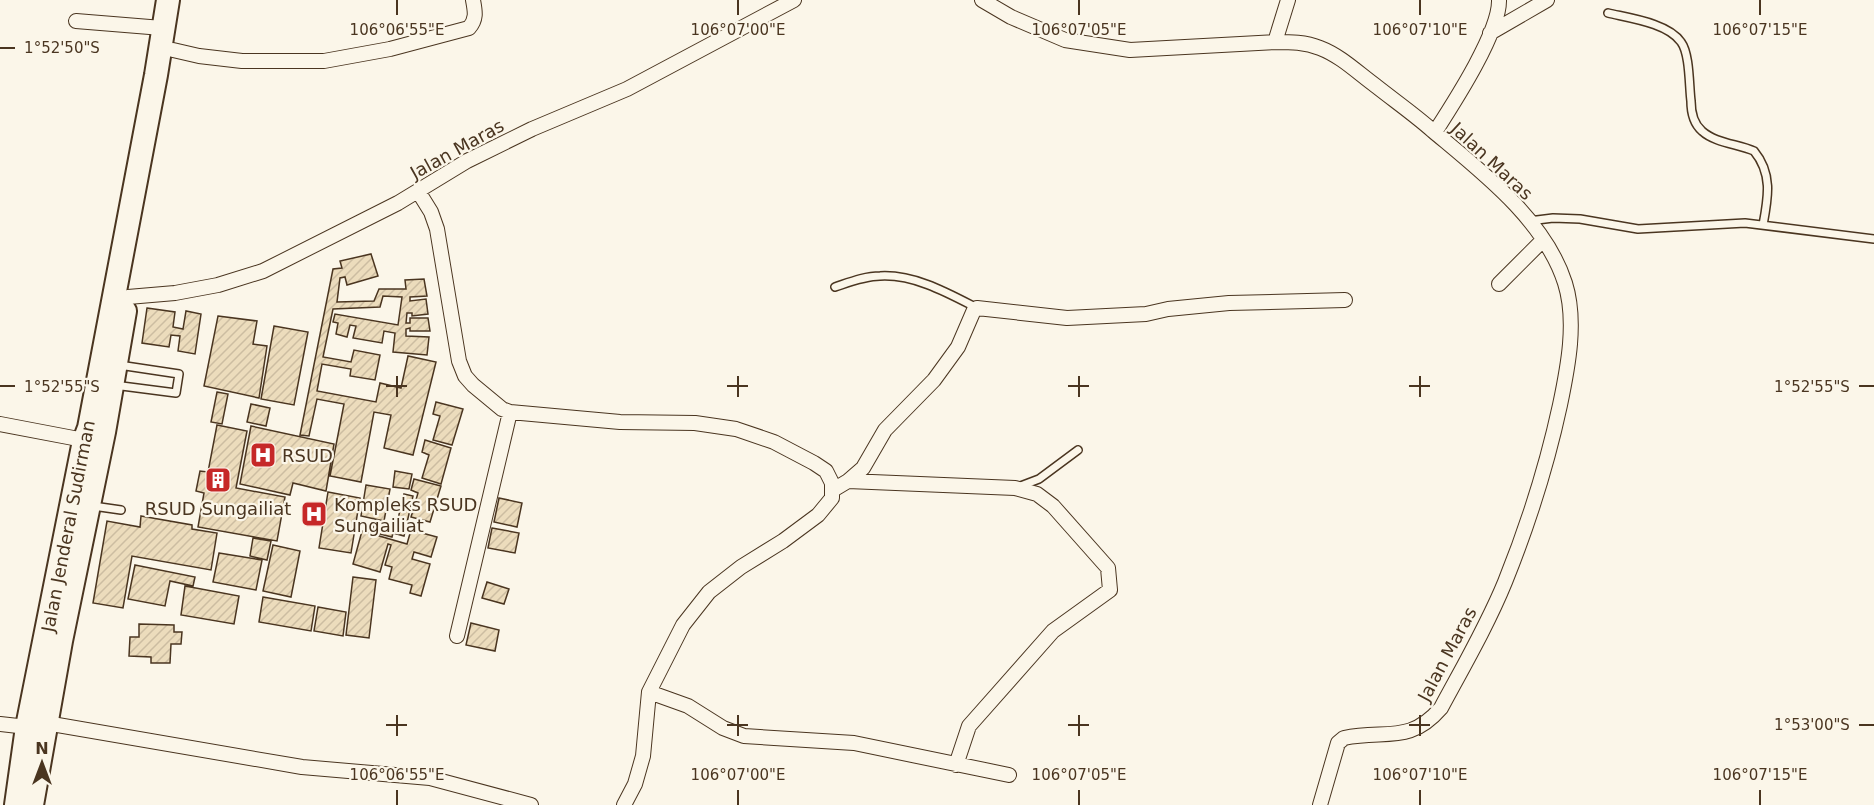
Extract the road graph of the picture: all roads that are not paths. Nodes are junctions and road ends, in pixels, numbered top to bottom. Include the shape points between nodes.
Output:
1 (168, 0) edge
2 (182, 0) edge
3 (473, 0) edge
4 (794, 0) edge
5 (982, 0) edge
6 (1288, 0) edge
7 (1499, 0) edge
8 (1546, 0) edge
9 (1608, 13) dead end
10 (76, 21) dead end
11 (162, 28) junction
12 (1490, 33) junction
13 (1275, 42) junction
14 (173, 50) junction
15 (1436, 132) junction
16 (418, 191) junction
17 (1529, 221) junction
18 (1763, 225) junction
19 (1874, 239) edge
20 (1543, 240) junction
21 (1499, 284) dead end
22 (835, 287) dead end
23 (128, 297) junction
24 (1345, 300) dead end
25 (977, 308) junction
26 (106, 374) junction
27 (510, 412) junction
28 (0, 424) edge
29 (93, 442) junction
30 (1078, 450) dead end
31 (848, 481) junction
32 (1016, 488) junction
33 (833, 490) junction
34 (89, 506) junction
35 (121, 510) dead end
36 (457, 636) dead end
37 (649, 692) junction
38 (0, 724) edge
39 (37, 725) junction
40 (956, 765) junction
41 (1009, 775) dead end
42 (502, 801) edge
43 (16, 805) edge
44 (32, 805) edge
45 (531, 805) edge
46 (624, 805) edge
47 (1320, 805) edge

1 - 11 highway, Jalan Jenderal Sudirman
2 - 14 highway, Jalan Jenderal Sudirman
3 - 14 street via 475,15 469,28 324,61 242,61
4 - 16 street, Jalan Maras via 627,89 467,161
5 - 13 street, Jalan Maras via 1065,40 1130,50
6 - 13 street
7 - 12 street
8 - 12 street
9 - 18 lane via 1664,28 1682,42 1695,122 1713,138 1754,151 1765,168 1769,189
10 - 11 street
11 - 26 highway, Jalan Jenderal Sudirman
12 - 15 street
13 - 15 street, Jalan Maras via 1299,42 1340,58
14 - 23 highway, Jalan Jenderal Sudirman
15 - 17 street, Jalan Maras via 1508,196
16 - 23 street, Jalan Maras via 264,271 218,285
16 - 27 street via 437,230 456,347 465,376
17 - 18 lane via 1581,219 1638,229 1722,223
17 - 20 street, Jalan Maras
18 - 19 lane
20 - 21 street
20 - 47 street, Jalan Maras via 1566,284 1570,335 1566,376 1549,452 1504,583 1441,708 1420,727 1404,734 1344,738 1338,743
22 - 25 lane via 867,277 891,276 933,287
23 - 26 highway, Jalan Jenderal Sudirman
24 - 25 street via 1229,303 1146,314 1066,318
25 - 31 street via 958,346 934,380 885,430 863,468
26 - 26 lane via 179,374 176,393
26 - 29 highway, Jalan Jenderal Sudirman
27 - 33 street via 736,429 774,442 814,463 826,471
27 - 36 street
28 - 29 street
29 - 34 highway, Jalan Jenderal Sudirman
29 - 39 highway, Jalan Jenderal Sudirman
30 - 32 lane via 1039,479
31 - 32 street
31 - 33 street
32 - 40 street via 1037,494 1053,506 1108,568 1110,590 1053,631 969,726
33 - 37 street via 830,502 818,515 709,592 683,625
34 - 35 lane
34 - 39 highway, Jalan Jenderal Sudirman via 61,641
37 - 40 street via 688,706 744,736 854,743
37 - 46 street via 643,756
38 - 39 street
39 - 42 street via 302,767 430,778
39 - 43 highway, Jalan Jenderal Sudirman
39 - 44 highway, Jalan Jenderal Sudirman
40 - 41 street
42 - 45 street

